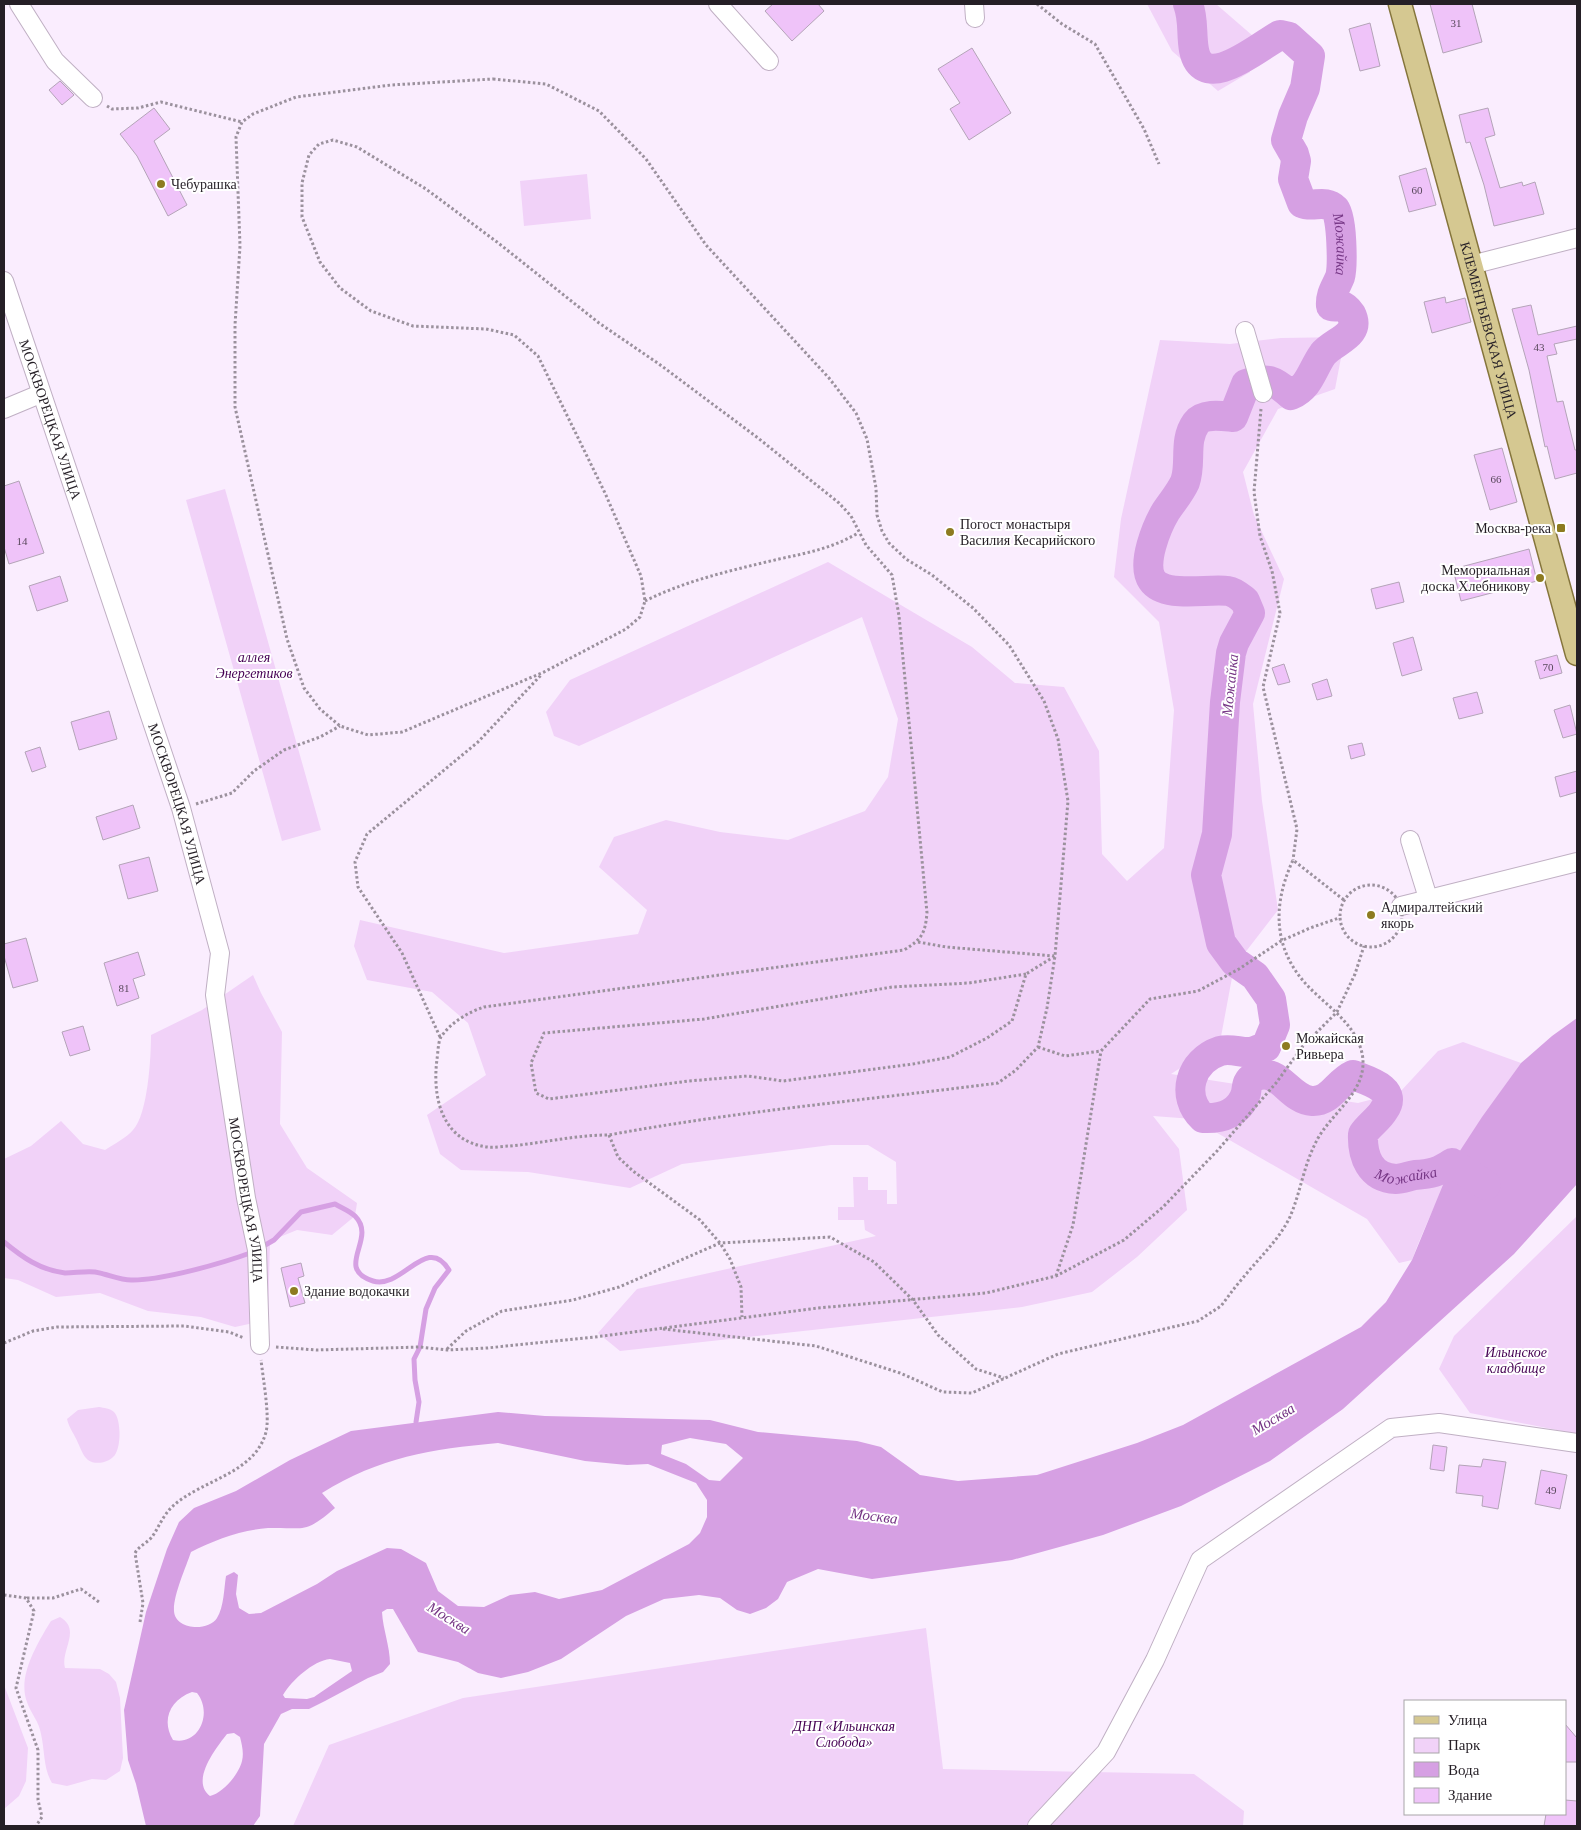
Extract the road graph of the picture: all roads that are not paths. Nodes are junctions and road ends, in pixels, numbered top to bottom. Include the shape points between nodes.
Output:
1 (20, 4) edge
2 (718, 4) edge
3 (1400, 4) edge
4 (769, 61) dead end
5 (93, 98) road end
6 (1577, 238) edge
7 (1471, 265) junction
8 (4, 281) edge
9 (1245, 331) dead end
10 (1263, 393) road end
11 (40, 394) junction
12 (4, 409) edge
13 (1577, 654) edge
14 (1410, 840) dead end
15 (1577, 862) edge
16 (1428, 898) junction
17 (1401, 906) road end
18 (260, 1345) road end
19 (1577, 1443) edge
20 (1037, 1826) edge

1 - 5 street via 55,61
2 - 4 street
3 - 7 main road, КЛЕМЕНТЬЕВСКАЯ УЛИЦА
6 - 7 street
7 - 13 main road, КЛЕМЕНТЬЕВСКАЯ УЛИЦА
8 - 11 street, МОСКВОРЕЦКАЯ УЛИЦА
9 - 10 street
11 - 12 street
11 - 18 street, МОСКВОРЕЦКАЯ УЛИЦА via 181,808 220,953 215,995 257,1250
14 - 16 street
15 - 16 street
16 - 17 street
19 - 20 street via 1439,1423 1391,1428 1200,1560 1155,1660 1106,1752

